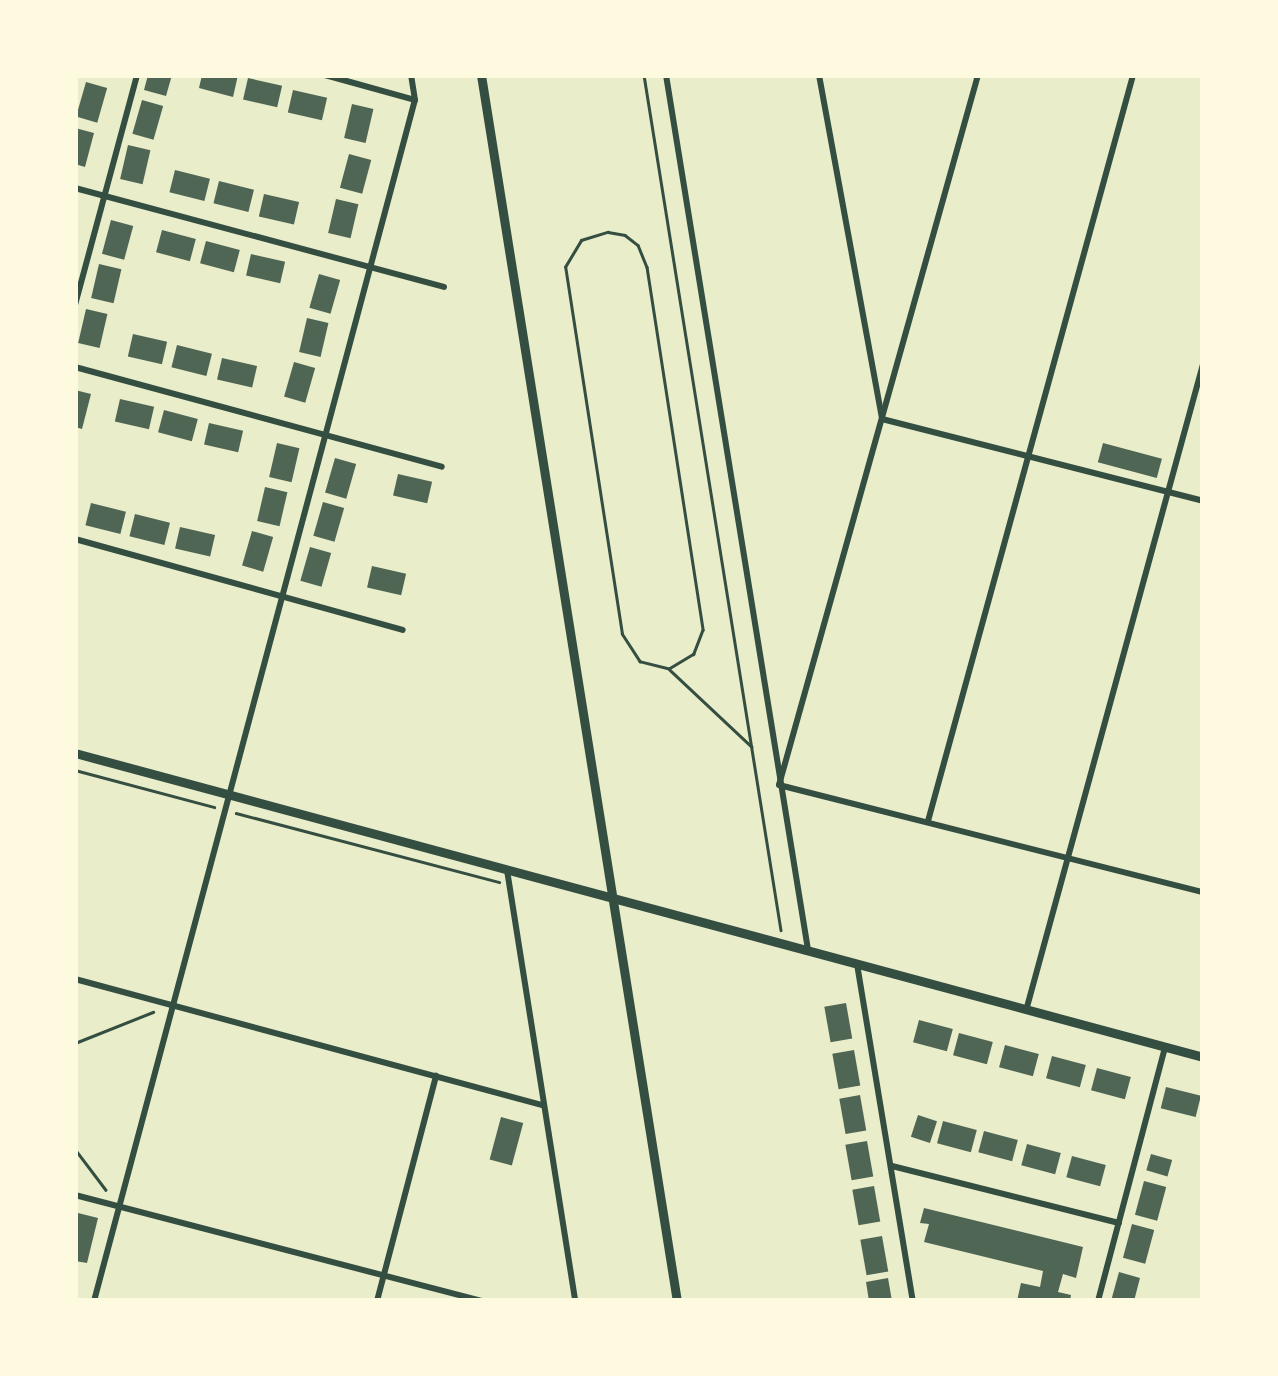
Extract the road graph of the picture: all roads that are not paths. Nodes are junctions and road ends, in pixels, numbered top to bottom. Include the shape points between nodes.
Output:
1 (137, 75) edge
2 (325, 75) edge
3 (412, 75) edge
4 (481, 75) edge
5 (666, 75) edge
6 (818, 75) edge
7 (978, 75) edge
8 (1134, 75) edge
9 (415, 100) junction
10 (75, 188) edge
11 (104, 196) junction
12 (370, 268) junction
13 (444, 288) dead end
14 (75, 305) edge
15 (1203, 364) edge
16 (75, 367) edge
17 (882, 419) junction
18 (326, 436) junction
19 (1028, 456) junction
20 (442, 467) dead end
21 (1168, 492) junction
22 (1203, 501) edge
23 (75, 539) edge
24 (284, 596) junction
25 (403, 630) dead end
26 (75, 753) edge
27 (779, 785) junction
28 (231, 795) junction
29 (928, 821) junction
30 (1066, 857) junction
31 (506, 870) junction
32 (1203, 892) edge
33 (610, 898) junction
34 (808, 950) junction
35 (856, 962) junction
36 (75, 979) edge
37 (174, 1004) junction
38 (1026, 1007) junction
39 (1165, 1046) junction
40 (1203, 1057) edge
41 (436, 1076) junction
42 (543, 1106) junction
43 (891, 1166) junction
44 (75, 1195) edge
45 (120, 1207) junction
46 (1118, 1222) junction
47 (383, 1276) junction
48 (94, 1301) edge
49 (377, 1301) edge
50 (481, 1301) edge
51 (575, 1301) edge
52 (677, 1301) edge
53 (914, 1301) edge
54 (1098, 1301) edge

1 - 11 street
2 - 9 street
3 - 9 street
4 - 33 main road
5 - 27 street
6 - 17 street
7 - 17 street
8 - 19 street
9 - 12 street
10 - 11 street
11 - 12 street
11 - 14 street
12 - 13 street
12 - 18 street
15 - 21 street
16 - 18 street
17 - 19 street
17 - 27 street
18 - 20 street
18 - 24 street
19 - 21 street
19 - 29 street
21 - 22 street
21 - 30 street
23 - 24 street
24 - 25 street
24 - 28 street
26 - 28 main road
27 - 29 street
27 - 34 street
28 - 31 main road
28 - 37 street
29 - 30 street
30 - 32 street
30 - 38 street
31 - 33 main road
31 - 42 street
33 - 34 main road
33 - 52 main road
34 - 35 main road
35 - 38 main road
35 - 43 street
36 - 37 street
37 - 41 street
37 - 45 street
38 - 39 main road
39 - 40 main road
39 - 46 street
41 - 42 street
41 - 47 street
42 - 51 street
43 - 46 street
43 - 53 street
44 - 45 street
45 - 47 street
45 - 48 street
46 - 54 street
47 - 49 street
47 - 50 street

